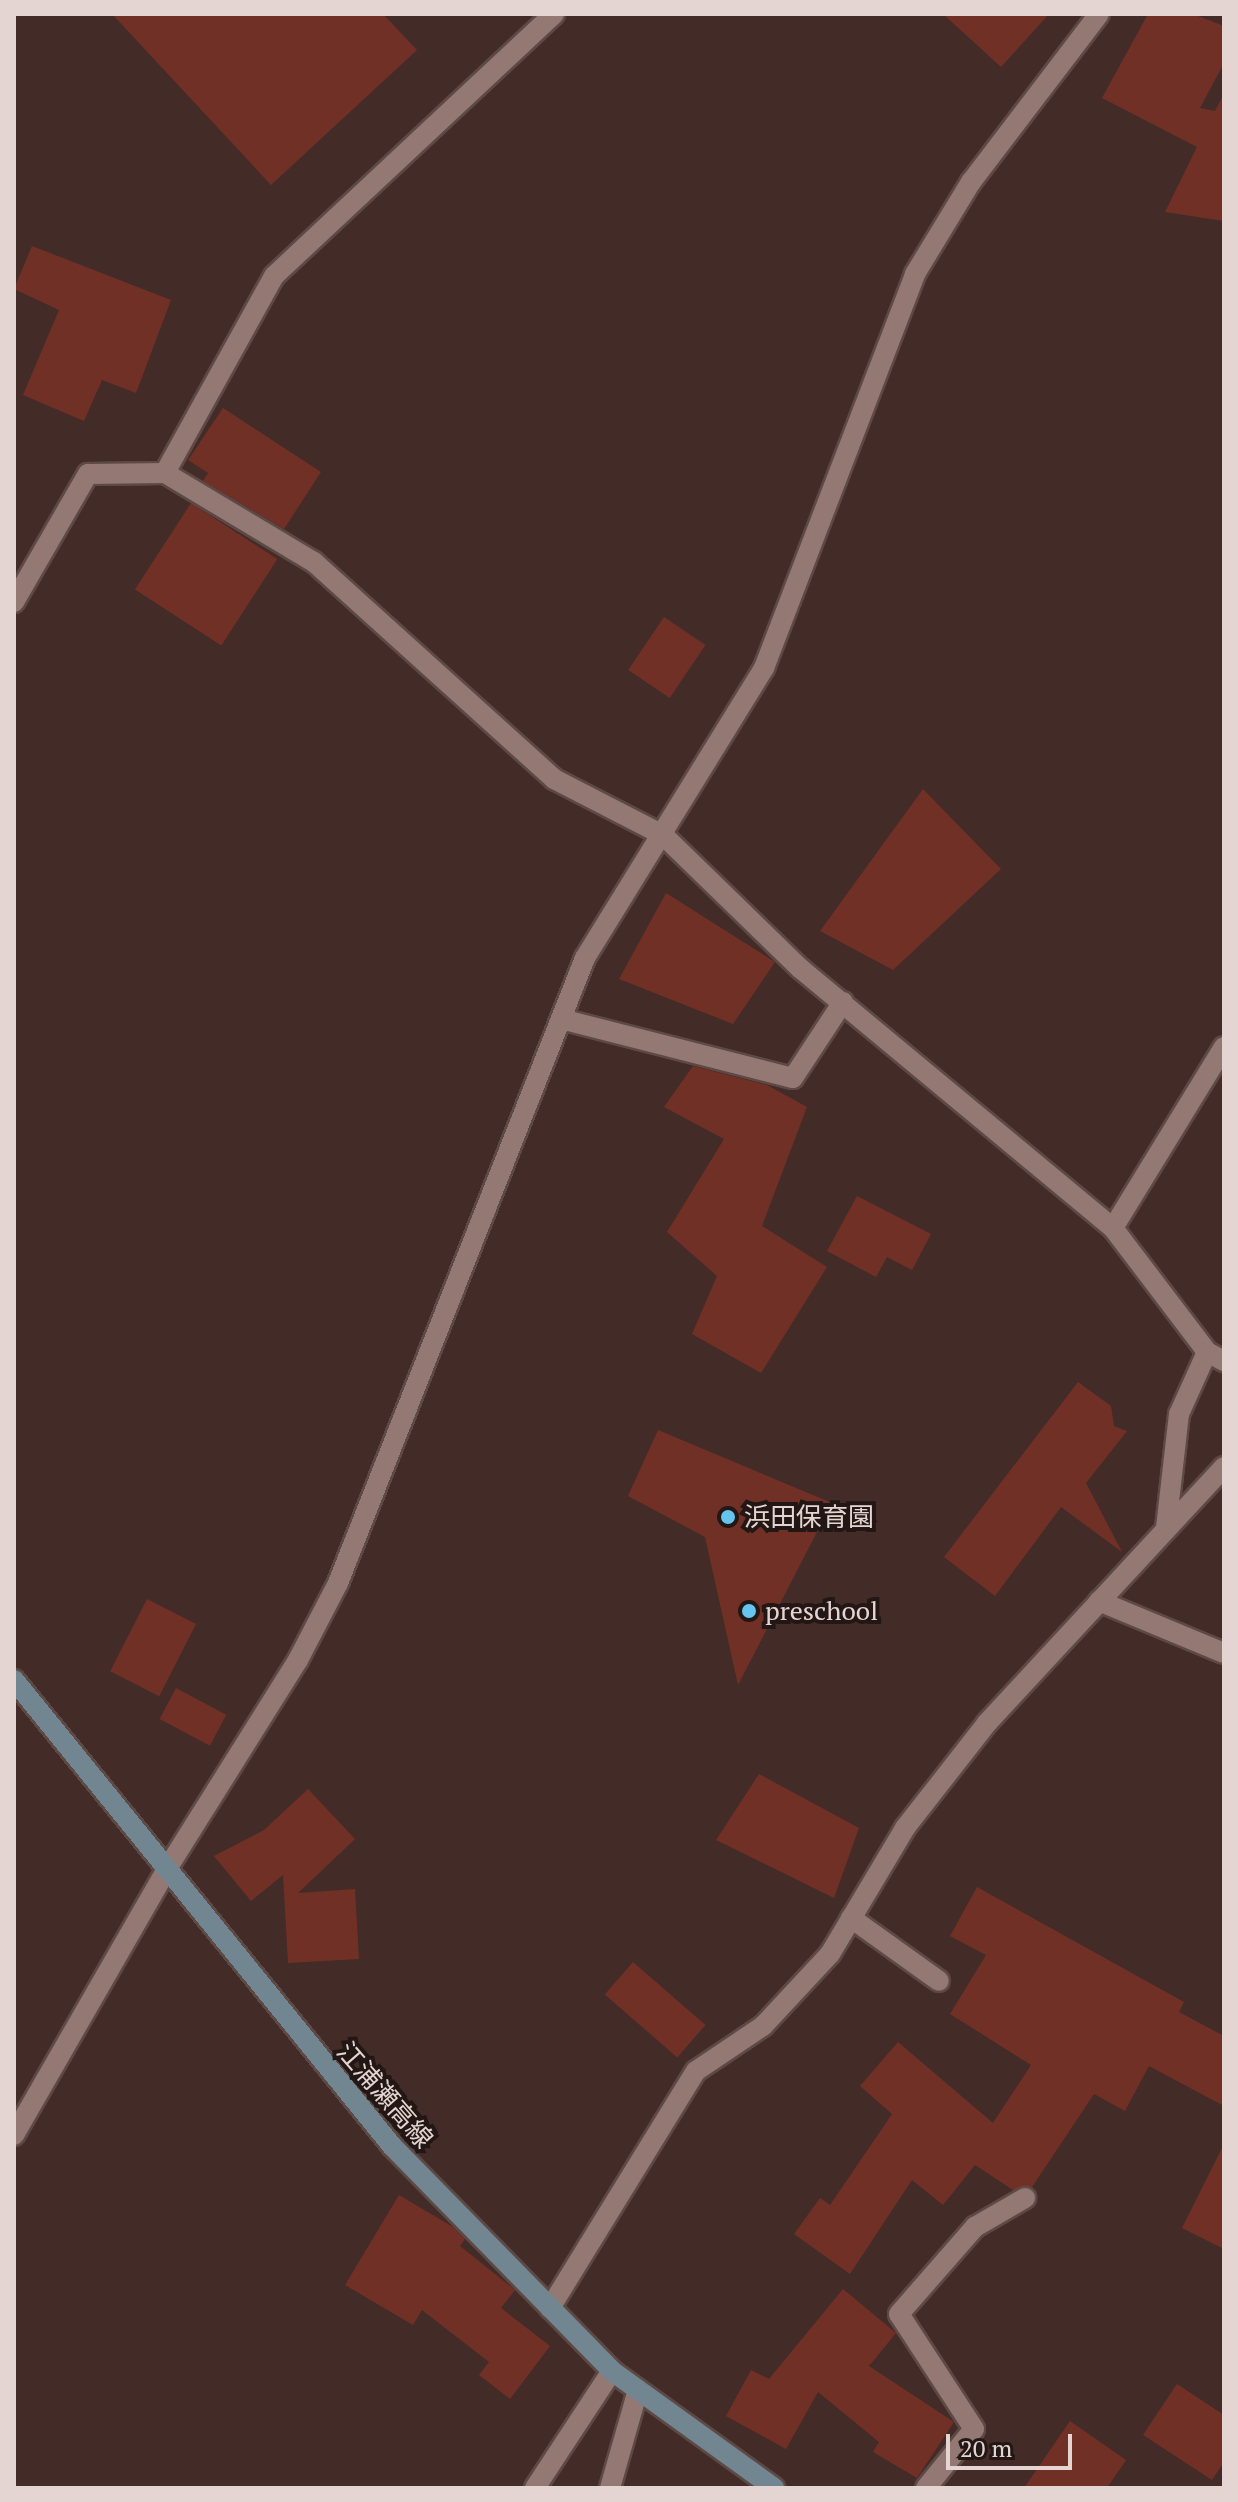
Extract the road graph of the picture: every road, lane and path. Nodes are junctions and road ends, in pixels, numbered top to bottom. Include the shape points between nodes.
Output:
1 (554, 14) edge
2 (1099, 14) edge
3 (165, 473) junction
4 (14, 602) edge
5 (663, 835) junction
6 (843, 1002) junction
7 (561, 1019) junction
8 (1224, 1047) edge
9 (1113, 1228) junction
10 (1215, 1357) edge
11 (1224, 1467) edge
12 (1166, 1528) junction
13 (1099, 1601) junction
14 (1224, 1653) edge
15 (14, 1680) edge
16 (165, 1872) junction
17 (851, 1918) junction
18 (939, 1981) dead end
19 (14, 2135) edge
20 (1025, 2198) dead end
21 (550, 2308) junction
22 (612, 2371) junction
23 (638, 2390) junction
24 (535, 2488) edge
25 (610, 2488) edge
26 (774, 2488) edge
27 (926, 2488) edge

1 - 3 street via 274,276
2 - 5 street via 971,182 915,274 764,668
3 - 4 street via 88,474
3 - 5 street via 314,562 554,779
5 - 6 street
5 - 7 street via 585,958
6 - 7 street via 793,1078
6 - 9 street
7 - 16 street via 338,1583 298,1660
8 - 9 street
9 - 10 street
10 - 12 street via 1179,1414
11 - 12 street
12 - 13 street
13 - 14 street
13 - 17 street via 959,1758 905,1828
15 - 16 main road, 江浦瀬高線
16 - 19 street
16 - 21 main road, 江浦瀬高線 via 392,2146
17 - 18 street
17 - 21 street via 830,1954 763,2026 696,2071
20 - 27 street via 975,2227 899,2314 974,2429
21 - 22 main road, 江浦瀬高線
22 - 23 main road, 江浦瀬高線
22 - 24 street
23 - 25 street
23 - 26 main road, 江浦瀬高線

